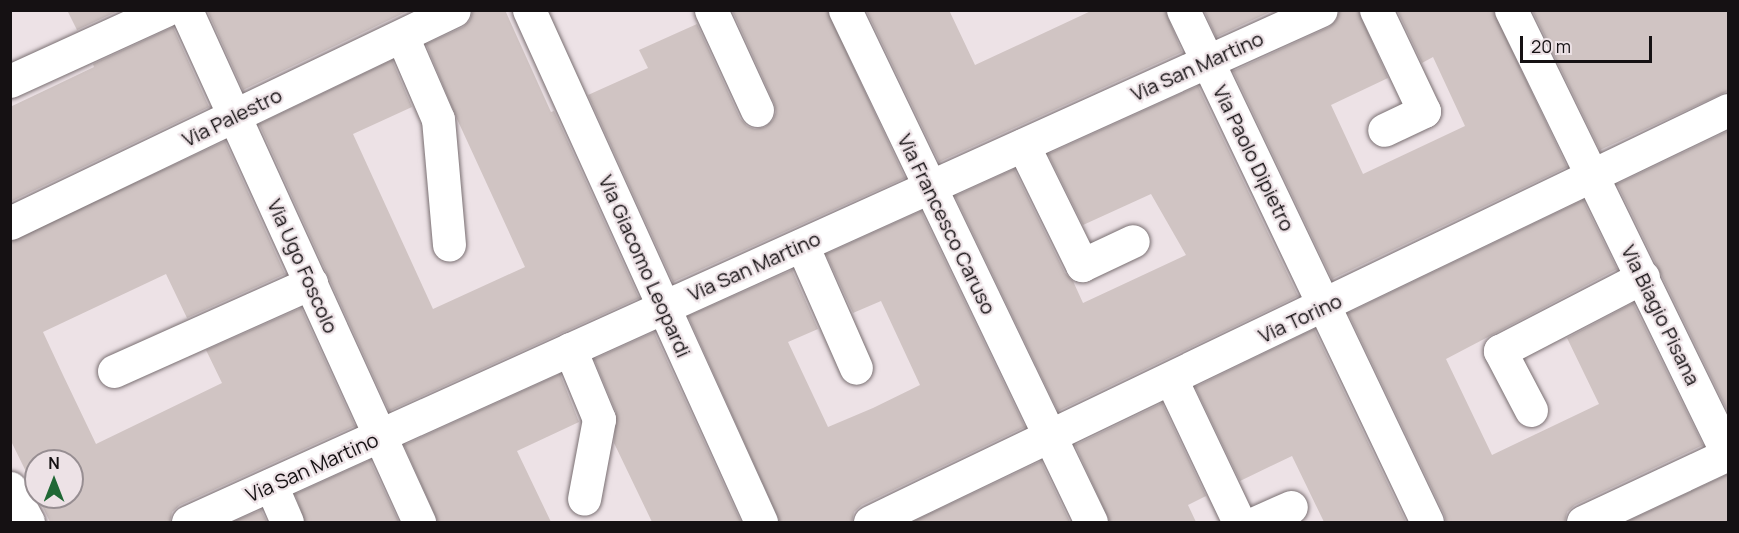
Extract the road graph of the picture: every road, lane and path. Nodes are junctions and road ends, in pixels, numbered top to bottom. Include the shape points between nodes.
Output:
1 (166, 10) edge
2 (186, 10) edge
3 (454, 10) edge
4 (529, 10) edge
5 (711, 10) edge
6 (845, 10) edge
7 (1183, 10) edge
8 (1321, 10) edge
9 (1376, 10) edge
10 (1511, 10) edge
11 (402, 36) junction
12 (1208, 62) junction
13 (10, 81) edge
14 (757, 110) dead end
15 (1728, 110) edge
16 (235, 116) junction
17 (1384, 130) dead end
18 (1023, 145) junction
19 (1593, 176) junction
20 (930, 187) junction
21 (10, 223) edge
22 (1132, 241) dead end
23 (802, 244) junction
24 (449, 245) dead end
25 (1642, 278) junction
26 (311, 283) junction
27 (1325, 306) junction
28 (663, 307) junction
29 (570, 349) junction
30 (856, 368) dead end
31 (114, 371) dead end
32 (1172, 378) junction
33 (1531, 410) dead end
34 (380, 437) junction
35 (1050, 437) junction
36 (1728, 454) edge
37 (271, 485) junction
38 (10, 488) edge
39 (584, 499) dead end
40 (1291, 507) dead end
41 (890, 518) edge
42 (28, 522) edge
43 (188, 522) edge
44 (288, 522) edge
45 (419, 522) edge
46 (761, 522) edge
47 (1091, 522) edge
48 (1239, 522) edge
49 (1257, 522) edge
50 (1427, 522) edge
51 (1583, 522) edge

1 - 13 street
2 - 16 street, Via Ugo Foscolo
3 - 11 street, Via Palestro
4 - 28 street, Via Giacomo Leopardi
5 - 14 street
6 - 20 street, Via Francesco Caruso
7 - 12 street, Via Paolo Dipietro
8 - 12 street, Via San Martino
9 - 17 street via 1424,111
10 - 19 street, Via Biagio Pisana
11 - 16 street, Via Palestro
11 - 24 street via 438,119
12 - 18 street, Via San Martino
12 - 27 street, Via Paolo Dipietro
15 - 19 street, Via Torino
16 - 21 street, Via Palestro
16 - 26 street, Via Ugo Foscolo
18 - 20 street, Via San Martino
18 - 22 street via 1082,265
19 - 25 street, Via Biagio Pisana
19 - 27 street, Via Torino
20 - 23 street, Via San Martino
20 - 35 street, Via Francesco Caruso
23 - 28 street, Via San Martino
23 - 30 street
25 - 33 street via 1500,351
25 - 36 street, Via Biagio Pisana
26 - 31 street
26 - 34 street, Via Ugo Foscolo
27 - 32 street, Via Torino
27 - 50 street, Via Paolo Dipietro
28 - 29 street, Via San Martino
28 - 46 street, Via Giacomo Leopardi
29 - 34 street, Via San Martino
29 - 39 street via 599,419
32 - 35 street, Via Torino
32 - 48 street
34 - 37 street, Via San Martino
34 - 45 street, Via Ugo Foscolo
35 - 41 street, Via Torino
35 - 47 street, Via Francesco Caruso
36 - 51 street
37 - 43 street, Via San Martino
37 - 44 street
38 - 42 street
40 - 49 street

